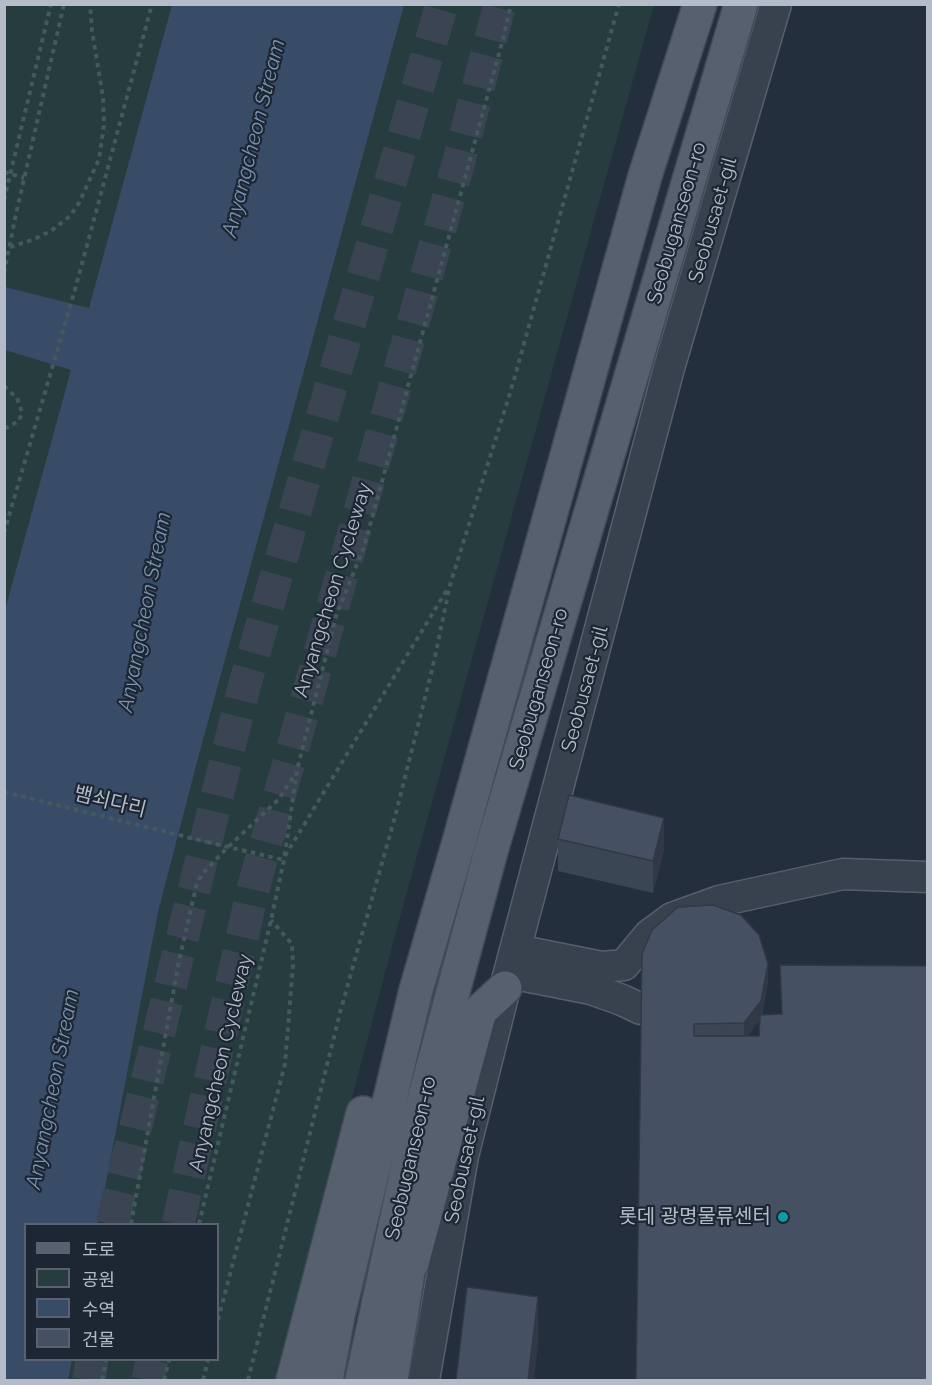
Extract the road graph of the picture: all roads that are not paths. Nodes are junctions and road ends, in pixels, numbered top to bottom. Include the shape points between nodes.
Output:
1 (700, 4) edge
2 (741, 4) edge
3 (776, 4) edge
4 (927, 877) edge
5 (510, 970) junction
6 (416, 990) junction
7 (450, 1005) junction
8 (641, 1009) edge
9 (405, 1291) junction
10 (293, 1380) edge
11 (326, 1380) edge
12 (362, 1380) edge
13 (392, 1380) edge
14 (424, 1380) edge

1 - 6 main road, Seobuganseon-ro via 645,176
2 - 7 main road, Seobuganseon-ro via 494,840
3 - 5 street, Seobusaet-gil via 669,368
4 - 5 street via 843,874 719,901 672,918 650,935 624,965
5 - 8 street via 591,989
5 - 9 main road via 480,1011
5 - 14 street, Seobusaet-gil via 463,1156
6 - 10 main road via 372,1081
6 - 11 main road, Seobuganseon-ro via 340,1305
7 - 9 main road
7 - 12 main road, Seobuganseon-ro via 415,1133
9 - 13 main road

